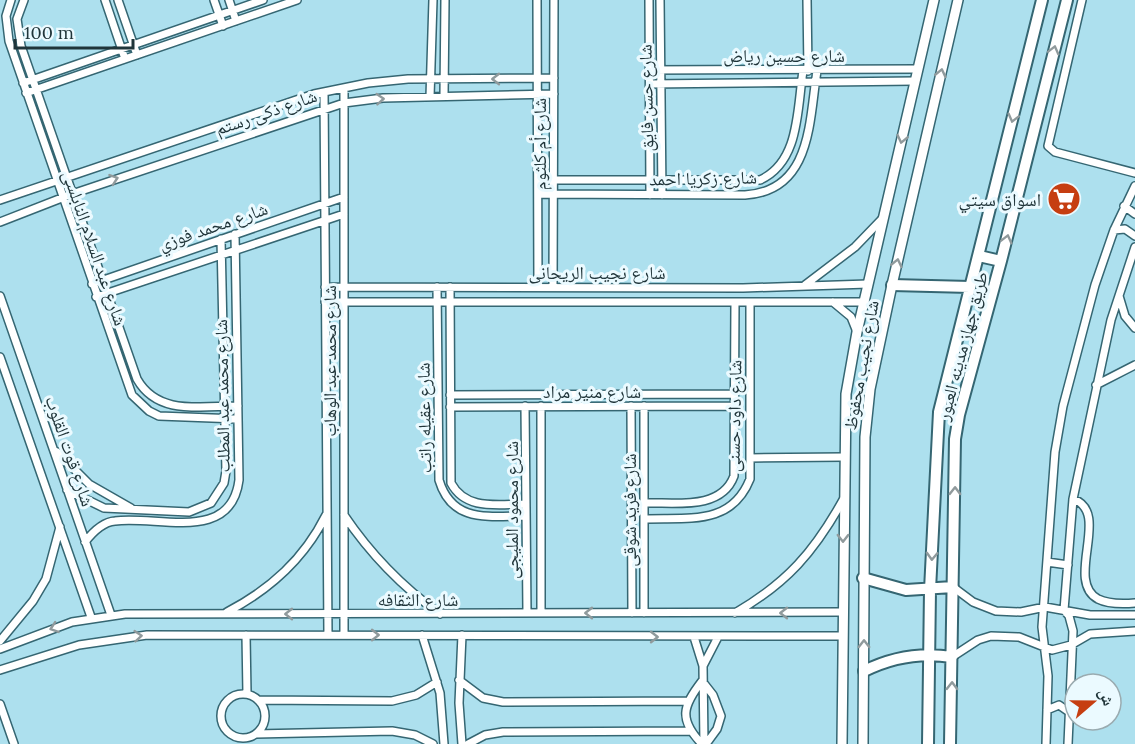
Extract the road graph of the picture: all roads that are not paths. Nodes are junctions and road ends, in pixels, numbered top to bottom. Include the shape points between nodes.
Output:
1 (11, 0) edge
2 (24, 0) edge
3 (105, 0) edge
4 (118, 0) edge
5 (214, 0) edge
6 (229, 0) edge
7 (263, 0) edge
8 (297, 0) edge
9 (433, 0) edge
10 (445, 0) edge
11 (537, 0) edge
12 (554, 0) edge
13 (649, 0) edge
14 (660, 0) edge
15 (807, 0) edge
16 (934, 0) edge
17 (958, 0) edge
18 (1042, 0) edge
19 (1067, 0) edge
20 (1082, 0) edge
21 (233, 10) junction
22 (219, 15) junction
23 (236, 21) junction
24 (222, 26) junction
25 (134, 45) junction
26 (122, 49) junction
27 (137, 55) junction
28 (125, 59) junction
29 (918, 69) junction
30 (650, 70) junction
31 (660, 70) junction
32 (805, 71) junction
33 (817, 71) junction
34 (554, 78) junction
35 (33, 79) junction
36 (431, 79) junction
37 (444, 79) junction
38 (537, 79) junction
39 (915, 81) junction
40 (23, 82) junction
41 (650, 84) junction
42 (661, 84) junction
43 (801, 84) junction
44 (815, 84) junction
45 (344, 88) junction
46 (37, 90) junction
47 (324, 92) junction
48 (26, 93) junction
49 (538, 94) junction
50 (554, 94) junction
51 (444, 96) junction
52 (430, 97) junction
53 (344, 103) junction
54 (324, 108) junction
55 (1135, 172) edge
56 (67, 178) junction
57 (538, 180) junction
58 (554, 180) junction
59 (57, 181) junction
60 (650, 181) junction
61 (662, 181) junction
62 (1135, 186) edge
63 (72, 194) junction
64 (538, 195) junction
65 (554, 195) junction
66 (650, 195) junction
67 (662, 195) junction
68 (344, 197) junction
69 (62, 198) junction
70 (0, 200) edge
71 (324, 204) junction
72 (1124, 206) junction
73 (344, 214) junction
74 (1135, 214) edge
75 (884, 216) junction
76 (325, 220) junction
77 (0, 222) edge
78 (1114, 230) junction
79 (235, 234) junction
80 (1135, 236) edge
81 (221, 240) junction
82 (1135, 247) edge
83 (236, 250) junction
84 (221, 255) junction
85 (979, 256) junction
86 (1001, 261) junction
87 (103, 280) junction
88 (92, 284) junction
89 (868, 284) junction
90 (892, 285) junction
91 (803, 286) junction
92 (325, 287) junction
93 (344, 287) junction
94 (437, 287) junction
95 (450, 287) junction
96 (538, 287) junction
97 (554, 287) junction
98 (668, 287) junction
99 (970, 287) junction
100 (1119, 292) junction
101 (107, 293) junction
102 (0, 296) edge
103 (96, 297) junction
104 (830, 301) junction
105 (325, 302) junction
106 (344, 302) junction
107 (438, 302) junction
108 (450, 302) junction
109 (668, 302) junction
110 (735, 302) junction
111 (750, 302) junction
112 (865, 302) junction
113 (1135, 328) edge
114 (857, 332) junction
115 (0, 357) edge
116 (1135, 365) edge
117 (1096, 385) junction
118 (735, 394) junction
119 (450, 395) junction
120 (223, 406) junction
121 (238, 406) junction
122 (450, 406) junction
123 (525, 406) junction
124 (541, 406) junction
125 (631, 406) junction
126 (644, 406) junction
127 (734, 406) junction
128 (224, 419) junction
129 (238, 420) junction
130 (734, 446) junction
131 (750, 446) junction
132 (53, 448) junction
133 (844, 457) junction
134 (750, 458) junction
135 (67, 490) junction
136 (1073, 499) junction
137 (843, 500) junction
138 (864, 500) junction
139 (644, 503) junction
140 (526, 504) junction
141 (133, 509) junction
142 (327, 512) junction
143 (344, 514) junction
144 (526, 516) junction
145 (644, 519) junction
146 (60, 527) junction
147 (86, 542) junction
148 (1047, 562) junction
149 (1068, 565) junction
150 (863, 578) junction
151 (953, 587) junction
152 (930, 590) junction
153 (1135, 603) edge
154 (1045, 607) junction
155 (1065, 610) junction
156 (843, 612) junction
157 (527, 613) junction
158 (541, 613) junction
159 (632, 613) junction
160 (644, 613) junction
161 (735, 613) junction
162 (225, 614) junction
163 (328, 614) junction
164 (344, 614) junction
165 (440, 614) junction
166 (111, 615) junction
167 (1135, 615) edge
168 (91, 617) junction
169 (1135, 631) edge
170 (246, 635) junction
171 (328, 635) junction
172 (344, 635) junction
173 (423, 635) junction
174 (462, 635) junction
175 (842, 636) junction
176 (694, 637) junction
177 (718, 637) junction
178 (0, 641) edge
179 (1071, 645) junction
180 (1044, 647) junction
181 (0, 649) edge
182 (930, 655) junction
183 (952, 657) junction
184 (703, 666) junction
185 (0, 670) edge
186 (864, 671) junction
187 (1070, 672) edge
188 (459, 680) junction
189 (702, 681) junction
190 (437, 682) junction
191 (247, 694) junction
192 (258, 700) junction
193 (688, 701) junction
194 (0, 704) edge
195 (1063, 708) edge
196 (1047, 710) junction
197 (691, 731) junction
198 (252, 738) edge
199 (14, 744) edge
200 (433, 744) edge
201 (444, 744) edge
202 (462, 744) edge
203 (468, 744) edge
204 (704, 744) edge
205 (842, 744) edge
206 (863, 744) edge
207 (928, 744) edge
208 (950, 744) edge
209 (1046, 744) edge

1 - 40 street, شارع عبد السلام النابلسى via 6,28
2 - 35 street, شارع عبد السلام النابلسى via 17,19 18,33
3 - 26 street
4 - 25 street
5 - 22 street
6 - 21 street
7 - 21 street
8 - 23 street
9 - 36 street
10 - 37 street
11 - 38 street, شارع أم كلثوم
12 - 34 street, شارع أم كلثوم
13 - 30 street, شارع حسن فايق
14 - 31 street, شارع حسن فايق
15 - 32 street, شارع زكريا احمد
16 - 29 street, شارع نجيب محفوظ
90 -> 17 street, شارع نجيب محفوظ
18 -> 85 main road, طريق جهاز مدينه العبور
86 -> 19 main road, طريق جهاز مدينه العبور
20 - 55 street via 1048,146 1055,152
21 - 22 street
21 - 23 street
22 - 24 street
22 - 25 street
23 - 24 street
24 - 27 street
25 - 26 street
25 - 27 street
26 - 28 street
26 - 35 street
27 - 28 street
28 - 46 street
29 - 33 street, شارع حسين رياض
29 - 39 street, شارع نجيب محفوظ
30 - 31 street, شارع حسين رياض
30 - 41 street, شارع حسن فايق
31 - 32 street, شارع حسين رياض
31 - 42 street, شارع حسن فايق
32 - 33 street, شارع حسين رياض
32 - 43 street, شارع زكريا احمد
33 - 44 street, شارع زكريا احمد
34 - 38 street, شارع ذكى رستم
34 - 50 street, شارع أم كلثوم
35 - 40 street
35 - 46 street, شارع عبد السلام النابلسى
36 - 37 street, شارع ذكى رستم
36 - 45 street, شارع ذكى رستم
36 - 52 street
38 -> 37 street, شارع ذكى رستم
37 - 51 street
38 - 49 street, شارع أم كلثوم
39 - 44 street, شارع حسين رياض
39 -> 75 street, شارع نجيب محفوظ
40 - 48 street, شارع عبد السلام النابلسى
41 - 42 street, شارع حسين رياض
41 - 60 street, شارع حسن فايق
42 - 43 street, شارع حسين رياض
42 - 61 street, شارع حسن فايق
43 - 44 street, شارع حسين رياض
43 - 61 street, شارع زكريا احمد via 789,152 771,175 748,182
44 - 67 street, شارع زكريا احمد via 803,151 793,172 776,187 755,195
45 - 47 street, شارع ذكى رستم
45 - 53 street, شارع محمد عبد الوهاب
46 - 48 street
46 - 56 street, شارع عبد السلام النابلسى
47 - 54 street, شارع محمد عبد الوهاب
47 - 56 street, شارع ذكى رستم
48 - 59 street, شارع عبد السلام النابلسى
49 - 50 street, شارع ذكى رستم
49 - 51 street, شارع ذكى رستم
49 - 57 street, شارع أم كلثوم
50 - 58 street, شارع أم كلثوم
51 - 52 street, شارع ذكى رستم
53 -> 52 street, شارع ذكى رستم
53 - 54 street, شارع ذكى رستم
53 - 68 street, شارع محمد عبد الوهاب
63 -> 54 street, شارع ذكى رستم
54 - 71 street, شارع محمد عبد الوهاب
56 - 59 street, شارع ذكى رستم
56 - 63 street, شارع عبد السلام النابلسى
57 - 58 street, شارع زكريا احمد
57 - 64 street, شارع أم كلثوم
58 - 60 street, شارع زكريا احمد
58 - 65 street, شارع أم كلثوم
59 - 69 street, شارع عبد السلام النابلسى
59 - 70 street, شارع ذكى رستم
60 - 61 street, شارع زكريا احمد
60 - 66 street, شارع حسن فايق
61 - 67 street, شارع حسن فايق
62 - 72 street
63 - 69 street, شارع ذكى رستم
63 - 87 street, شارع عبد السلام النابلسى
64 - 65 street, شارع زكريا احمد
64 - 96 street, شارع أم كلثوم
65 - 66 street, شارع زكريا احمد
65 - 97 street, شارع أم كلثوم
66 - 67 street, شارع زكريا احمد
68 - 71 street, شارع محمد فوزي
68 - 73 street, شارع محمد عبد الوهاب
69 - 77 street, شارع ذكى رستم
69 - 88 street, شارع عبد السلام النابلسى
71 - 76 street, شارع محمد عبد الوهاب
71 - 79 street, شارع محمد فوزي
72 - 74 street
72 - 78 street
73 - 76 street, شارع محمد فوزي
73 - 93 street, شارع محمد عبد الوهاب
75 - 89 street, شارع نجيب محفوظ
75 - 91 street via 839,262
76 - 83 street, شارع محمد فوزي
76 - 92 street, شارع محمد عبد الوهاب
78 - 80 street via 1125,229
78 - 148 street via 1063,406 1052,474
79 - 81 street, شارع محمد فوزي
79 - 83 street, شارع محمد عبد المطلب
81 - 84 street, شارع محمد عبد المطلب
81 - 87 street, شارع محمد فوزي
82 - 100 street
83 - 84 street, شارع محمد فوزي
83 - 121 street, شارع محمد عبد المطلب
84 - 101 street, شارع محمد فوزي
84 - 120 street, شارع محمد عبد المطلب
85 - 86 main road
85 - 99 main road, طريق جهاز مدينه العبور
151 -> 86 main road, طريق جهاز مدينه العبور via 959,416
87 - 88 street, شارع محمد فوزي
87 - 101 street, شارع عبد السلام النابلسى
88 - 103 street, شارع عبد السلام النابلسى
89 - 91 street, شارع نجيب الريحانى
89 - 112 street, شارع نجيب محفوظ
90 - 99 main road
90 - 138 street, شارع نجيب محفوظ via 870,389
91 - 98 street, شارع نجيب الريحانى
92 - 93 street, شارع نجيب الريحانى
92 - 105 street, شارع محمد عبد الوهاب
93 - 94 street, شارع نجيب الريحانى
93 - 106 street, شارع محمد عبد الوهاب
94 - 95 street, شارع نجيب الريحانى
94 - 107 street, شارع عقيله راتب
95 - 96 street, شارع نجيب الريحانى
95 - 108 street, شارع عقيله راتب
96 - 97 street, شارع نجيب الريحانى
97 - 98 street, شارع نجيب الريحانى
98 - 109 street
99 -> 152 main road, طريق جهاز مدينه العبور via 939,412
100 - 113 street via 1125,316
100 - 117 street
101 - 103 street, شارع محمد فوزي
101 - 120 street, شارع عبد السلام النابلسى via 136,379 149,395 178,407
102 - 132 street, شارع قوت القلوب
103 - 128 street, شارع عبد السلام النابلسى via 125,381 139,404 170,418
104 - 111 street, شارع نجيب الريحانى
104 - 112 street, شارع نجيب الريحانى
104 - 114 street via 851,317
105 - 106 street, شارع نجيب الريحانى
105 - 142 street, شارع محمد عبد الوهاب
106 - 107 street, شارع نجيب الريحانى
106 - 143 street, شارع محمد عبد الوهاب
107 - 108 street, شارع نجيب الريحانى
107 - 144 street, شارع عقيله راتب via 443,492 458,509 469,514
108 - 109 street, شارع نجيب الريحانى
108 - 119 street, شارع عقيله راتب
109 - 110 street, شارع نجيب الريحانى
110 - 111 street, شارع نجيب الريحانى
110 - 118 street, شارع داود حسنى
111 - 131 street, شارع داود حسنى
112 - 114 street, شارع نجيب محفوظ
114 - 133 street, شارع نجيب محفوظ via 846,394
115 - 146 street, شارع قوت القلوب
116 - 117 street
117 - 136 street
118 - 119 street, شارع منير مراد
118 - 127 street, شارع داود حسنى
119 - 122 street, شارع عقيله راتب
120 - 121 street, شارع عبد السلام النابلسى
120 - 128 street, شارع محمد عبد المطلب
121 - 129 street, شارع محمد عبد المطلب
122 - 123 street, شارع منير مراد
122 - 140 street, شارع عقيله راتب via 450,472 456,492 473,503
123 - 124 street, شارع منير مراد
123 - 140 street, شارع محمود المليجى
124 - 125 street, شارع منير مراد
124 - 158 street, شارع محمود المليجى
125 - 126 street, شارع منير مراد
125 - 159 street, شارع فريد شوقى
126 - 127 street, شارع منير مراد
126 - 139 street, شارع فريد شوقى
127 - 130 street, شارع داود حسنى
128 - 129 street, شارع عبد السلام النابلسى
128 - 141 street, شارع محمد عبد المطلب via 224,483 211,503 189,512
129 - 147 street, شارع محمد عبد المطلب via 237,490 221,513 194,523 113,521
130 - 131 street
130 - 139 street, شارع داود حسنى via 734,476 721,496 705,501
131 - 134 street, شارع داود حسنى
132 - 135 street, شارع قوت القلوب
132 - 141 street via 89,484
133 - 134 street
133 - 137 street, شارع نجيب محفوظ
134 - 145 street, شارع داود حسنى via 750,479 730,508 707,517
135 - 141 street, شارع محمد عبد المطلب via 104,508
135 - 147 street, شارع قوت القلوب
136 - 149 street
136 - 153 street via 1084,505 1089,515 1088,589 1099,600
137 - 138 street
137 -> 156 street, شارع نجيب محفوظ
137 - 161 street via 811,552 789,576
138 - 150 street, شارع نجيب محفوظ
139 - 145 street, شارع فريد شوقى
140 - 144 street, شارع محمود المليجى
142 - 162 street via 316,534 286,572
142 - 163 street, شارع محمد عبد الوهاب
143 - 164 street, شارع محمد عبد الوهاب
143 - 165 street via 376,559
144 - 157 street, شارع محمود المليجى
145 - 160 street, شارع فريد شوقى
146 - 168 street, شارع قوت القلوب
146 - 178 street via 46,579
147 - 166 street, شارع قوت القلوب
148 - 149 street
148 - 154 street
149 - 155 street
150 - 152 main road via 892,587
186 -> 150 street, شارع نجيب محفوظ
151 - 152 main road
151 - 154 street via 973,602 996,611 1021,612
151 - 183 main road, طريق جهاز مدينه العبور
152 - 182 main road, طريق جهاز مدينه العبور
154 - 155 street
154 - 180 street
155 - 167 street via 1090,615
155 - 179 street via 1072,624
156 -> 161 street, شارع الثقافه
156 - 175 street, شارع نجيب محفوظ
157 - 158 street, شارع الثقافه
157 - 165 street, شارع الثقافه
159 -> 158 street, شارع الثقافه
159 - 160 street, شارع الثقافه
160 - 161 street, شارع الثقافه
163 -> 162 street, شارع الثقافه
162 - 166 street, شارع الثقافه
163 - 164 street, شارع الثقافه
163 - 171 street, شارع محمد عبد الوهاب
164 - 165 street, شارع الثقافه
164 - 172 street, شارع محمد عبد الوهاب
166 - 168 street, شارع الثقافه
168 -> 181 street, شارع الثقافه
169 - 179 street via 1090,634
170 - 171 street, شارع الثقافه
185 -> 170 street, شارع الثقافه via 79,645 124,637
170 - 191 street
171 - 172 street, شارع الثقافه
172 -> 173 street, شارع الثقافه
173 - 174 street, شارع الثقافه
173 - 190 street
174 -> 176 street, شارع الثقافه
174 - 188 street
175 - 177 street, شارع الثقافه
175 - 205 street, شارع نجيب محفوظ
176 - 177 street, شارع الثقافه
176 - 184 street
177 - 184 street
179 - 180 street via 1060,649
179 - 187 street
180 - 183 street via 1019,638 991,636
180 - 196 street
182 - 183 main road
182 - 186 main road via 890,660
182 - 207 main road, طريق جهاز مدينه العبور
208 -> 183 main road, طريق جهاز مدينه العبور
184 - 189 street
186 - 206 street, شارع نجيب محفوظ
188 - 193 street via 483,698 503,702
188 - 202 street
189 - 193 street
189 - 204 street
189 - 204 street via 721,716 717,729
190 - 192 street via 416,695 392,701
190 - 201 street
191 - 192 street
191 - 198 street via 228,699 221,717 230,734
192 - 198 street via 264,721
193 - 197 street via 685,711
194 - 199 street
195 - 196 street via 1059,705
196 - 209 street
197 - 203 street via 503,732
197 - 204 street
198 - 200 street via 392,731 415,735

